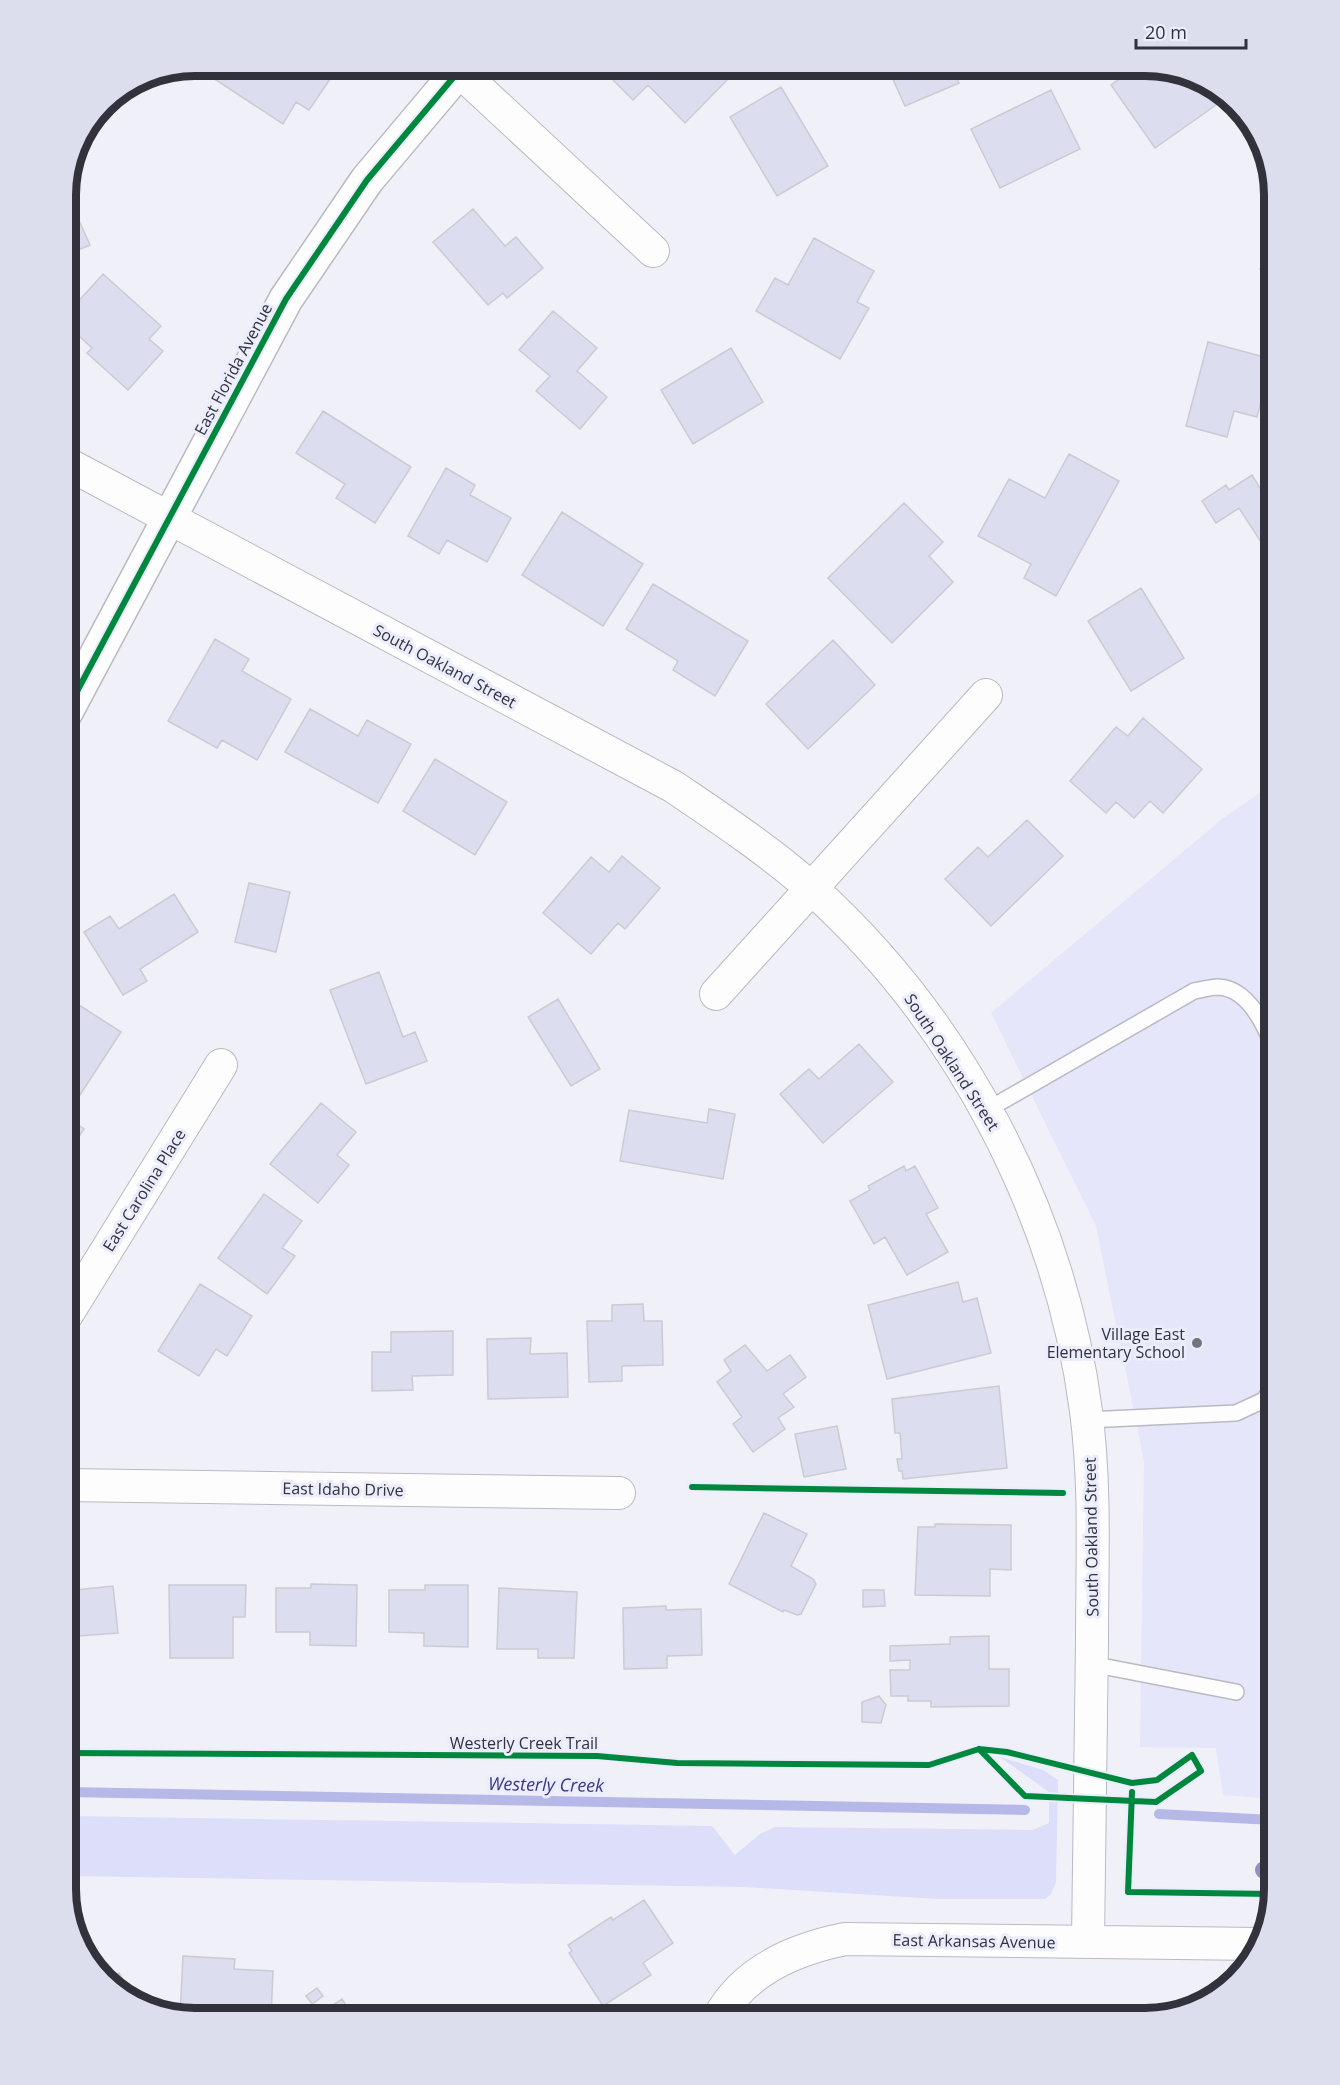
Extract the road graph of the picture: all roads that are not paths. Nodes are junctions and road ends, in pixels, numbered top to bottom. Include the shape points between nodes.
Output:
1 (452, 77) edge
2 (469, 77) edge
3 (653, 251) dead end
4 (77, 470) edge
5 (168, 519) junction
6 (77, 692) edge
7 (986, 695) dead end
8 (811, 889) junction
9 (716, 994) dead end
10 (1264, 1025) edge
11 (221, 1065) dead end
12 (987, 1110) junction
13 (76, 1299) edge
14 (1264, 1400) edge
15 (1087, 1420) junction
16 (76, 1485) edge
17 (619, 1493) dead end
18 (1091, 1664) junction
19 (1236, 1692) dead end
20 (1088, 1942) junction
21 (1250, 1944) edge
22 (726, 2008) edge

1 - 5 street, East Florida Avenue via 325,239 254,356
2 - 3 street, East Florida Avenue
4 - 5 street, South Oakland Street
5 - 6 street, East Florida Avenue
5 - 8 street, South Oakland Street via 674,787 749,837
7 - 8 street
8 - 9 street
8 - 12 street, South Oakland Street via 907,991
10 - 12 lane via 1241,996 1220,987 1194,991
11 - 13 street, East Carolina Place
12 - 15 street, South Oakland Street via 1043,1234 1069,1320
14 - 15 lane via 1236,1413
15 - 18 street, South Oakland Street via 1093,1499
16 - 17 street, East Idaho Drive
18 - 19 lane
18 - 20 street, South Oakland Street
20 - 21 street, East Arkansas Avenue
20 - 22 street, East Arkansas Avenue via 844,1939 811,1946 778,1960 744,1986

